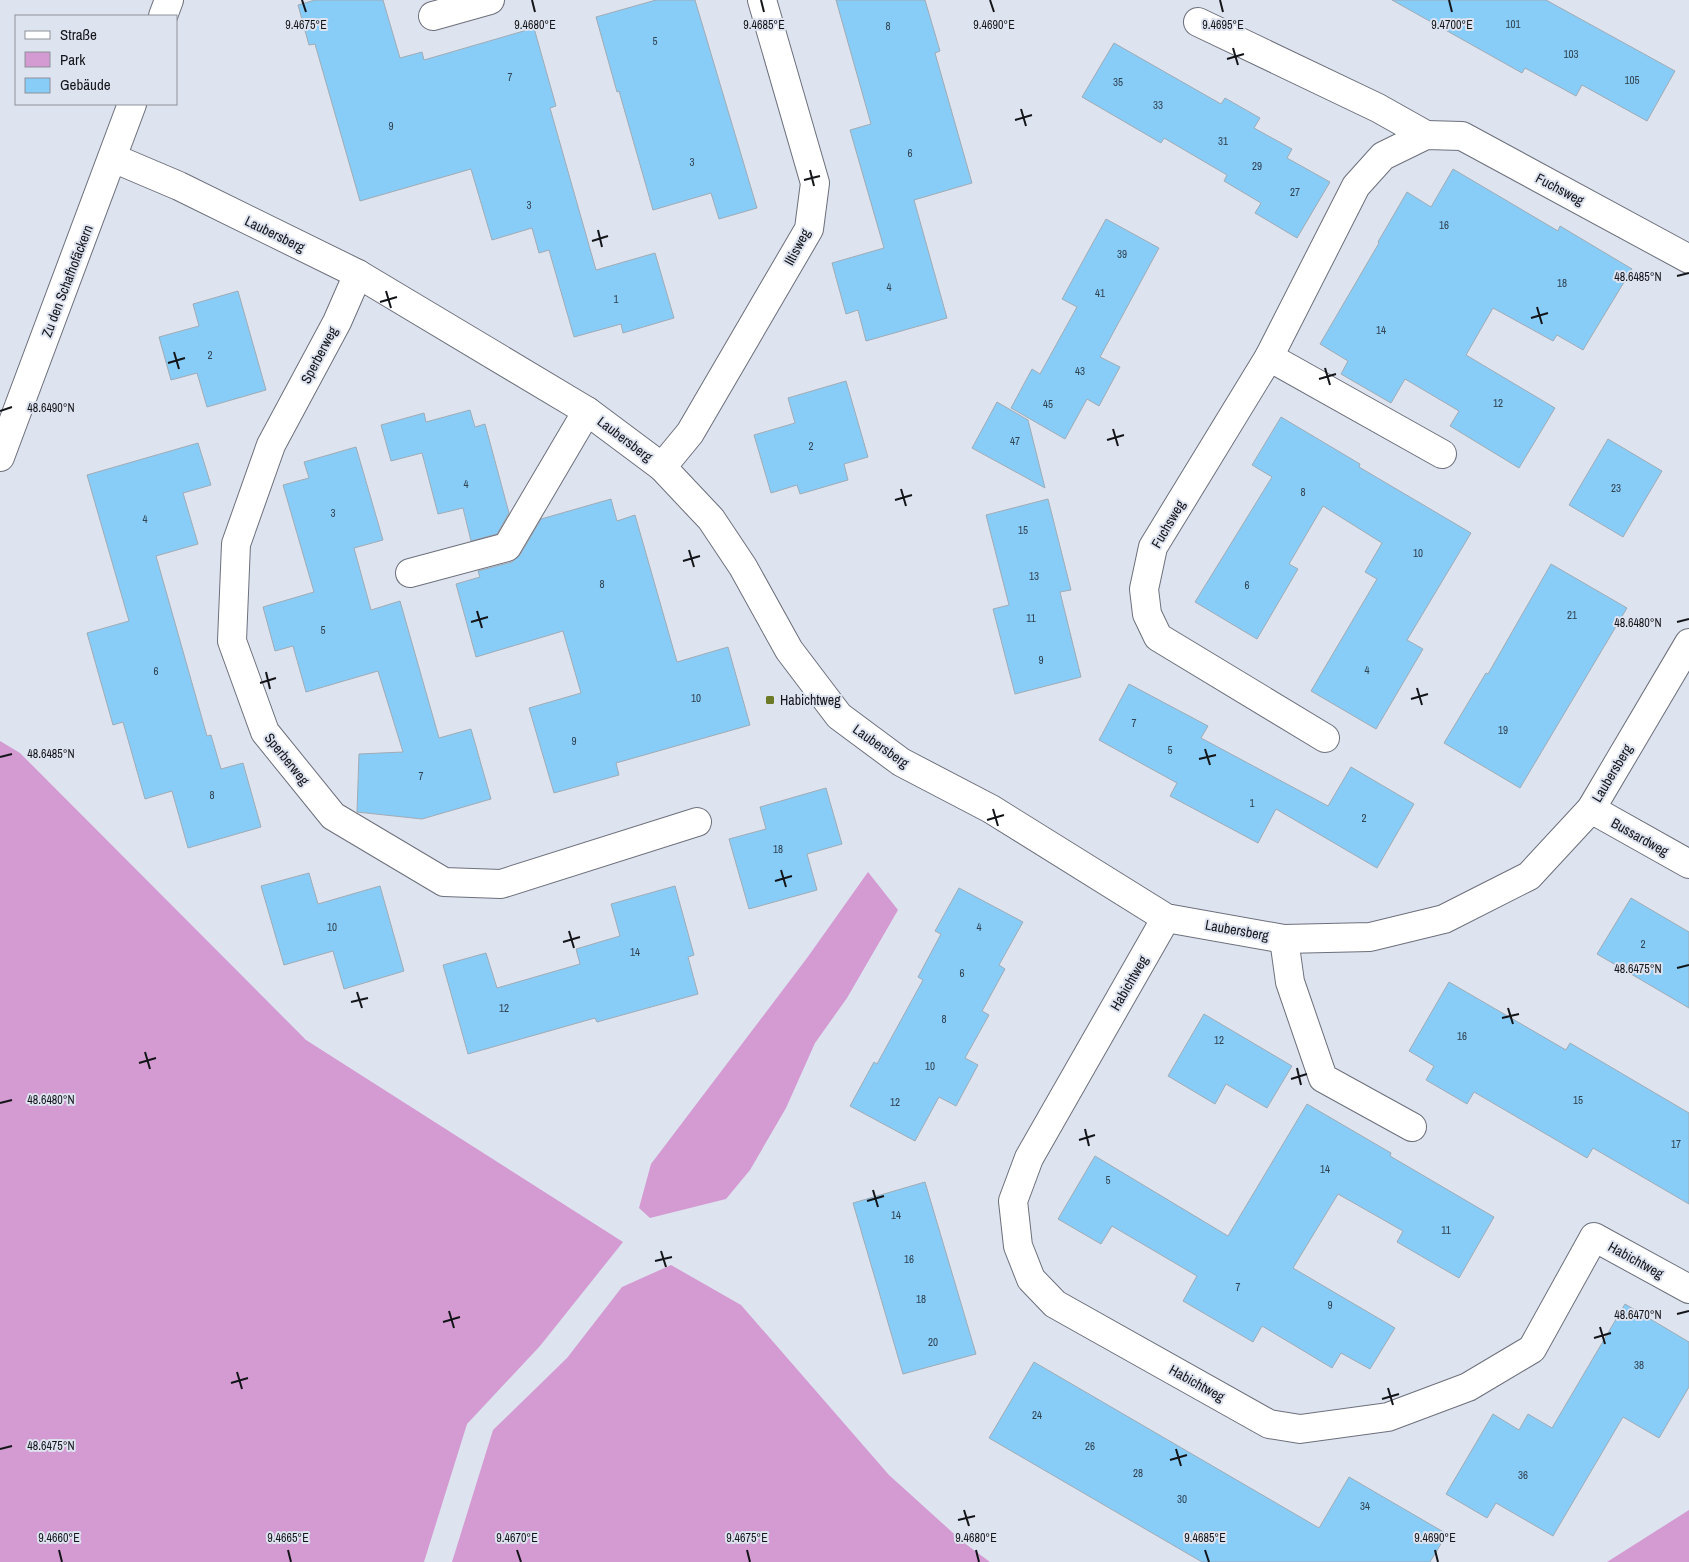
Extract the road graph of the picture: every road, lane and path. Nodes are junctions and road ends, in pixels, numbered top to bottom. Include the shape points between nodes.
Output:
1 (168, 0) edge
2 (490, 0) edge
3 (762, 0) edge
4 (163, 15) edge
5 (433, 16) dead end
6 (1198, 22) dead end
7 (132, 105) edge
8 (1426, 135) junction
9 (113, 158) junction
10 (1689, 259) edge
11 (358, 274) junction
12 (1269, 357) junction
13 (587, 411) junction
14 (1442, 454) dead end
15 (0, 457) edge
16 (662, 467) junction
17 (410, 573) dead end
18 (1689, 643) edge
19 (1325, 738) dead end
20 (1590, 809) junction
21 (697, 822) dead end
22 (1689, 864) edge
23 (1166, 918) junction
24 (1284, 938) junction
25 (1412, 1127) dead end
26 (1689, 1289) edge

1 - 4 street
2 - 5 street
3 - 16 street, Iltisweg via 815,183 809,229 690,433
6 - 8 street, Fuchsweg via 1378,108
7 - 9 street, Zu den Schafhofäckern
8 - 10 street, Fuchsweg via 1462,136
8 - 12 street, Fuchsweg via 1383,156 1356,186
9 - 11 street, Laubersberg via 179,186
9 - 15 street, Zu den Schafhofäckern
11 - 13 street, Laubersberg
11 - 21 street, Sperberweg via 337,322 271,445 236,544 232,641 264,732 333,816 444,882 501,884
12 - 14 street
12 - 19 street, Fuchsweg via 1153,547 1144,589 1147,614 1158,637
13 - 16 street, Laubersberg
13 - 17 street, Laubersberg via 507,547
16 - 23 street, Laubersberg via 710,519 743,567 789,650 839,716 901,762 991,809
18 - 20 street, Laubersberg
20 - 22 street, Bussardweg
20 - 24 street, Laubersberg via 1528,876 1444,919 1370,937
23 - 24 street, Laubersberg
23 - 26 street, Habichtweg via 1029,1158 1013,1201 1018,1246 1031,1279 1055,1304 1269,1424 1300,1429 1388,1417 1468,1387 1532,1349 1594,1236
24 - 25 street, Laubersberg via 1290,982 1323,1078

